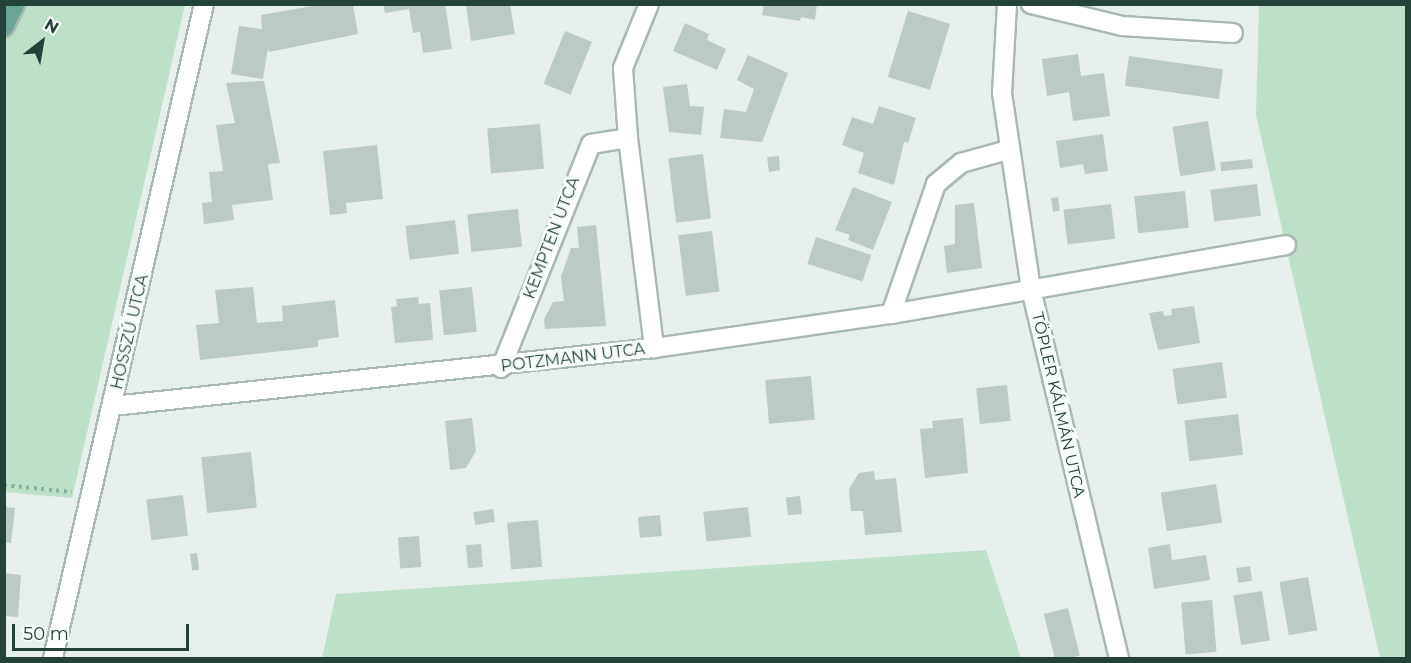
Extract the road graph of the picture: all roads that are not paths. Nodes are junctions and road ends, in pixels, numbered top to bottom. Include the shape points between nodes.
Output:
1 (15, 4) edge
2 (204, 4) edge
3 (649, 4) edge
4 (1007, 4) edge
5 (1031, 4) edge
6 (4, 27) edge
7 (1233, 33) dead end
8 (628, 138) junction
9 (1008, 150) junction
10 (1286, 245) dead end
11 (1031, 289) junction
12 (891, 314) junction
13 (654, 348) junction
14 (501, 368) junction
15 (112, 406) junction
16 (53, 658) edge
17 (1119, 658) edge

1 - 6 main road
2 - 15 street, HOSSZÚ UTCA
3 - 8 street via 623,68
4 - 9 street, TÖPLER KÁLMÁN UTCA via 1002,93
5 - 7 street via 1122,26
8 - 13 street
8 - 14 street, KEMPTEN UTCA via 591,144
9 - 11 street, TÖPLER KÁLMÁN UTCA
9 - 12 street via 961,163 936,184
10 - 11 street, POTZMANN UTCA
11 - 12 street, POTZMANN UTCA
11 - 17 street, TÖPLER KÁLMÁN UTCA
12 - 13 street, POTZMANN UTCA
13 - 14 street, POTZMANN UTCA
14 - 15 street, POTZMANN UTCA
15 - 16 street, HOSSZÚ UTCA

